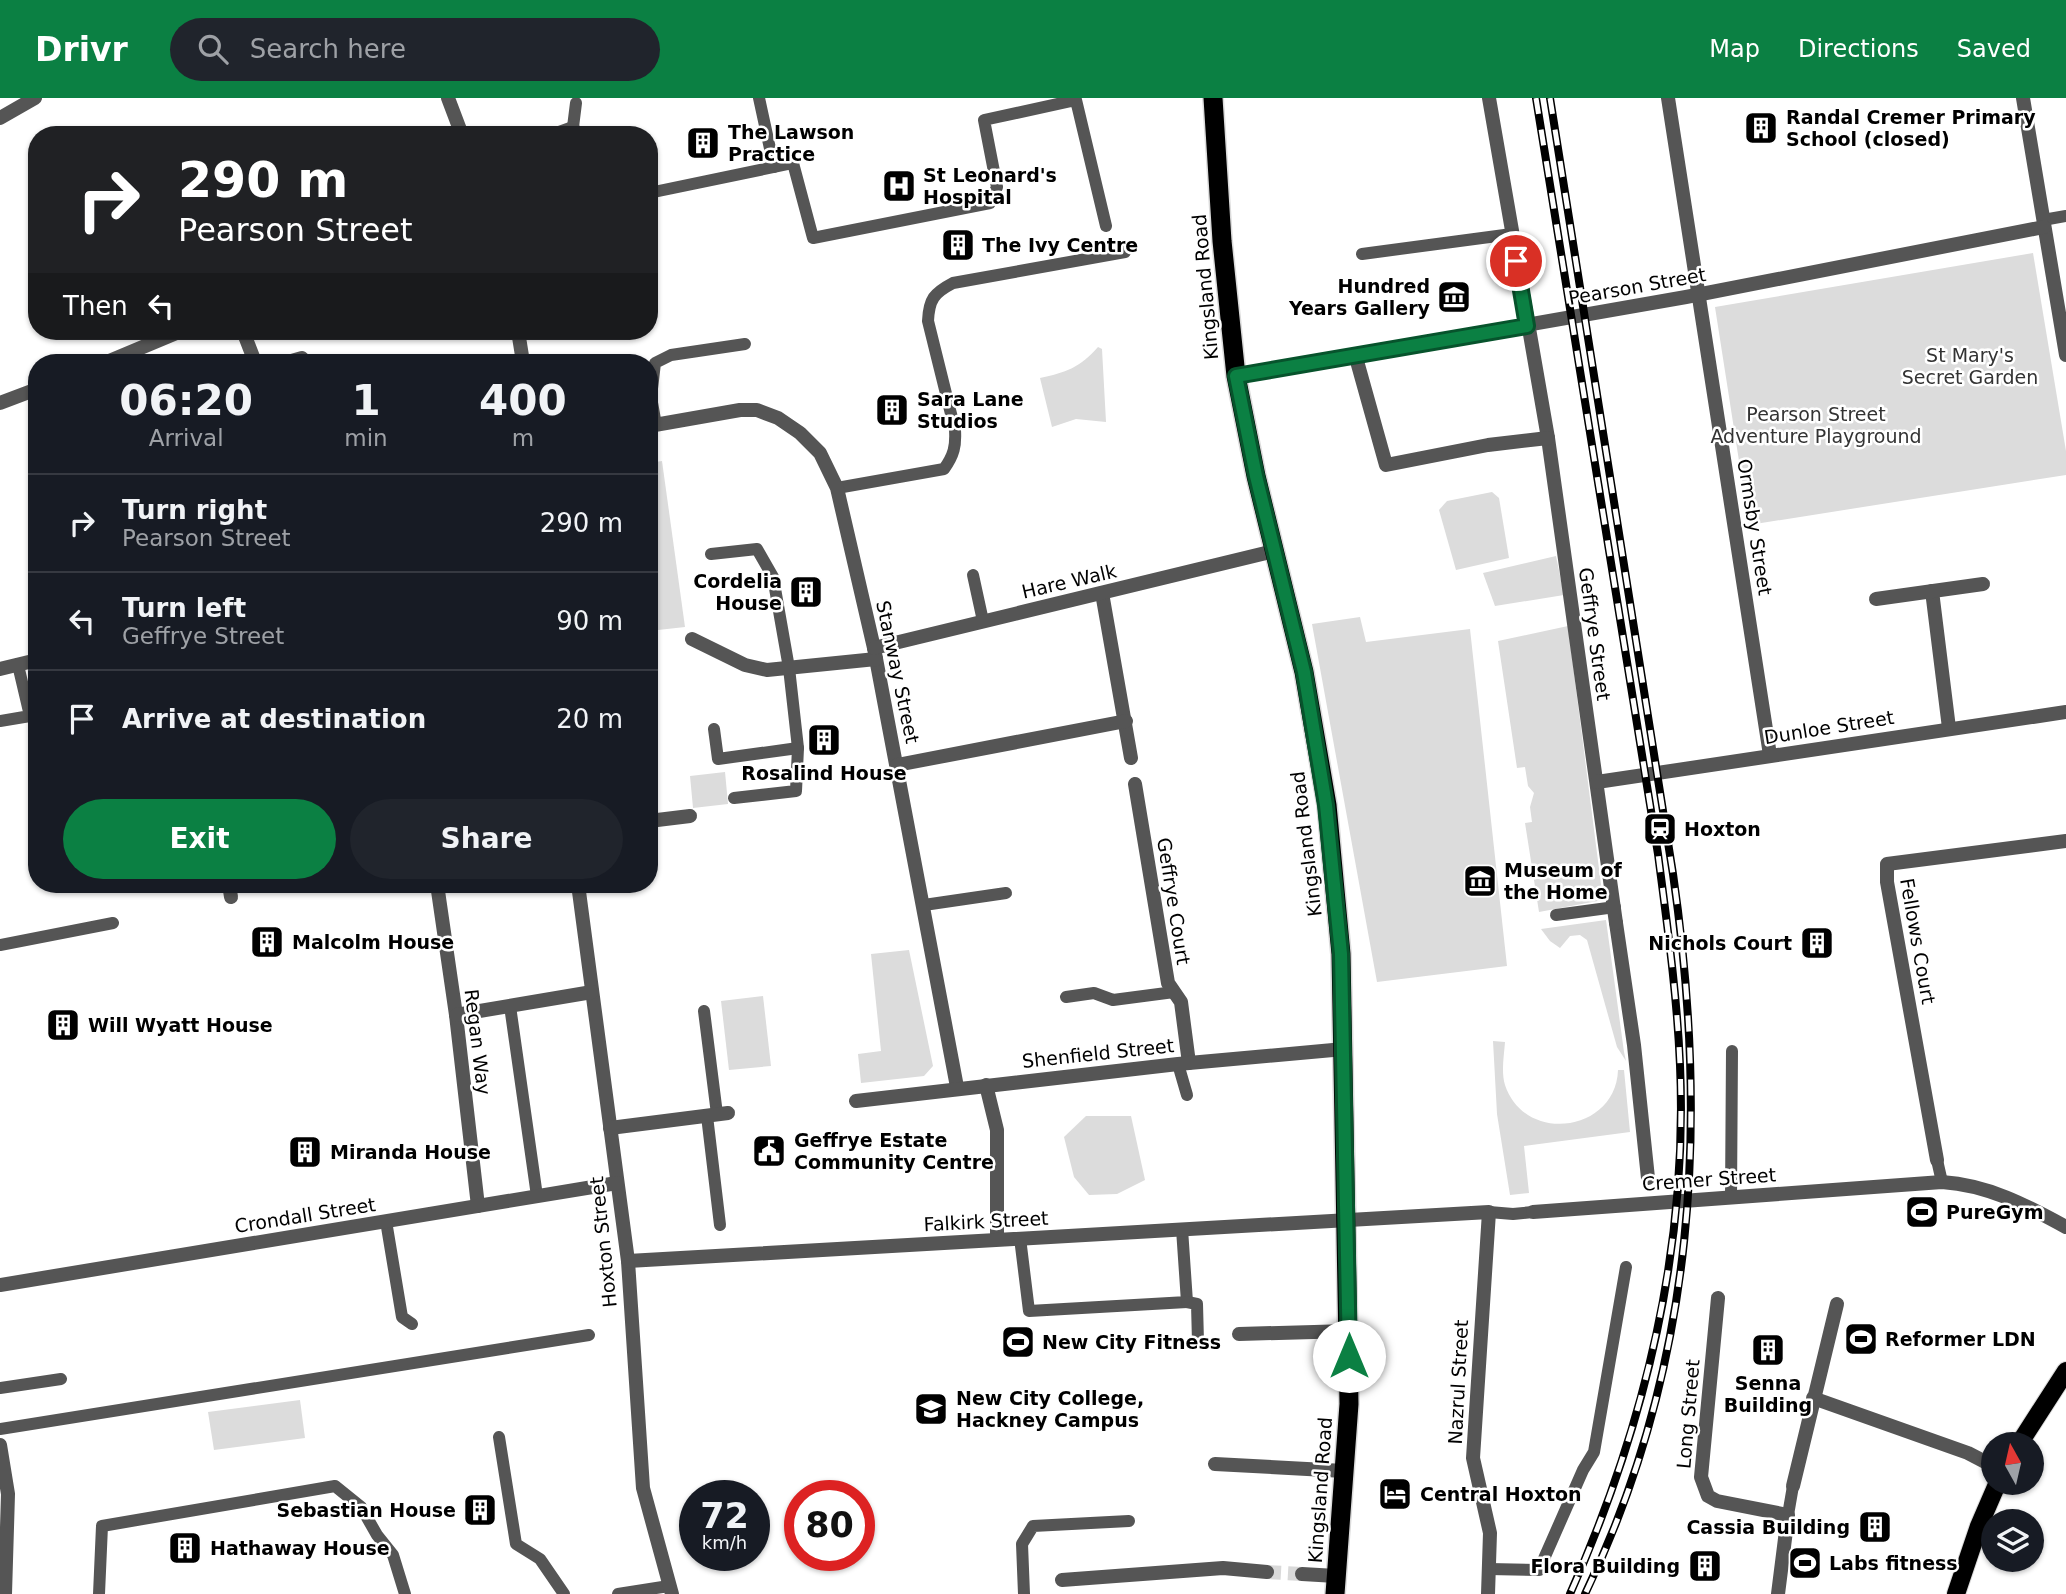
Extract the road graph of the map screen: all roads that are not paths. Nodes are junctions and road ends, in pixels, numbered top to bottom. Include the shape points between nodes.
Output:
1 (36, 98) edge
2 (447, 98) edge
3 (759, 98) edge
4 (1213, 98) edge
5 (1489, 98) edge
6 (1668, 98) edge
7 (2023, 98) edge
8 (576, 103) dead end
9 (0, 118) edge
10 (458, 126) edge
11 (576, 126) edge
12 (774, 167) junction
13 (658, 191) edge
14 (2066, 216) edge
15 (2044, 224) junction
16 (1106, 226) dead end
17 (1512, 234) junction
18 (1125, 252) dead end
19 (1362, 254) dead end
20 (1700, 294) junction
21 (1527, 326) junction
22 (163, 340) edge
23 (745, 344) dead end
24 (135, 354) edge
25 (1355, 354) junction
26 (2066, 355) edge
27 (658, 362) edge
28 (1236, 376) junction
29 (28, 392) edge
30 (0, 402) edge
31 (658, 424) edge
32 (1548, 438) junction
33 (837, 488) junction
34 (1273, 551) junction
35 (711, 554) dead end
36 (973, 575) dead end
37 (1983, 584) dead end
38 (1932, 591) junction
39 (1102, 593) junction
40 (1876, 599) dead end
41 (983, 621) junction
42 (692, 639) dead end
43 (875, 653) junction
44 (28, 662) edge
45 (18, 665) junction
46 (789, 668) junction
47 (0, 669) edge
48 (28, 708) edge
49 (2066, 712) edge
50 (28, 716) edge
51 (0, 721) edge
52 (1126, 721) junction
53 (1949, 728) junction
54 (714, 729) dead end
55 (797, 748) junction
56 (1770, 755) junction
57 (1131, 758) dead end
58 (897, 765) junction
59 (1597, 782) junction
60 (1135, 784) dead end
61 (734, 798) dead end
62 (690, 816) dead end
63 (658, 820) edge
64 (2066, 841) edge
65 (438, 893) edge
66 (579, 893) edge
67 (1006, 893) dead end
68 (924, 905) junction
69 (1615, 907) junction
70 (1556, 915) dead end
71 (113, 923) dead end
72 (0, 945) edge
73 (592, 992) junction
74 (1174, 992) junction
75 (1066, 997) dead end
76 (510, 1006) junction
77 (704, 1012) dead end
78 (456, 1015) junction
79 (1344, 1049) junction
80 (1732, 1051) dead end
81 (1183, 1063) junction
82 (986, 1085) junction
83 (957, 1087) junction
84 (1187, 1095) dead end
85 (856, 1101) dead end
86 (717, 1115) junction
87 (610, 1128) junction
88 (1937, 1160) joint
89 (1648, 1178) dead end
90 (1942, 1182) junction
91 (617, 1183) junction
92 (537, 1196) junction
93 (1731, 1197) junction
94 (478, 1206) junction
95 (1489, 1212) junction
96 (1533, 1212) joint
97 (1347, 1221) junction
98 (386, 1222) junction
99 (720, 1225) dead end
100 (2066, 1227) edge
101 (1182, 1229) junction
102 (997, 1238) junction
103 (1020, 1238) junction
104 (628, 1261) junction
105 (1626, 1267) dead end
106 (0, 1285) edge
107 (1718, 1298) dead end
108 (1187, 1302) junction
109 (1837, 1304) dead end
110 (412, 1324) dead end
111 (1349, 1331) junction
112 (1239, 1334) dead end
113 (589, 1335) dead end
114 (1198, 1342) dead end
115 (2066, 1371) edge
116 (61, 1379) dead end
117 (0, 1388) edge
118 (1813, 1398) junction
119 (0, 1429) edge
120 (2027, 1432) edge
121 (499, 1437) dead end
122 (0, 1445) edge
123 (1981, 1461) edge
124 (1215, 1464) dead end
125 (1344, 1471) junction
126 (1793, 1486) joint
127 (1992, 1495) edge
128 (1788, 1515) junction
129 (1129, 1521) dead end
130 (1489, 1569) junction
131 (1267, 1572) tunnel mouth
132 (1302, 1574) tunnel mouth
133 (1062, 1580) dead end
134 (1336, 1585) edge
135 (671, 1590) edge
136 (5, 1594) edge
137 (99, 1594) edge
138 (405, 1594) edge
139 (564, 1594) edge
140 (618, 1594) edge
141 (1024, 1594) edge
142 (1488, 1594) edge
143 (1778, 1594) edge
144 (1956, 1594) edge

1 - 9 street
2 - 10 street
3 - 12 lane
4 - 28 highway, Kingsland Road
5 - 17 street, Geffrye Street
6 - 20 street, Ormsby Street
7 - 15 street
8 - 11 lane
12 - 13 lane
12 - 16 lane via 793,163 813,238 990,203 997,187 984,120 1076,100
14 - 15 lane
15 - 20 street, Pearson Street
15 - 26 street
17 - 19 lane
17 - 21 street, Geffrye Street
18 - 33 lane via 953,283 934,293 928,321 955,429 952,458 944,469
20 - 21 street, Pearson Street
20 - 56 street, Ormsby Street
21 - 25 street, Pearson Street
21 - 32 street, Geffrye Street
22 - 24 street
23 - 27 lane via 671,355
25 - 28 street, Pearson Street
25 - 32 street via 1386,465
28 - 34 highway, Kingsland Road
29 - 30 street
31 - 33 street, Stanway Street via 757,410 800,433 820,453
32 - 59 street, Geffrye Street
33 - 43 street, Stanway Street
34 - 39 street, Hare Walk
34 - 79 highway, Kingsland Road via 1304,672 1326,805 1341,954
35 - 46 lane via 757,549 773,577
36 - 41 lane
37 - 38 street
38 - 40 street
38 - 53 street
39 - 41 street, Hare Walk
39 - 52 street
41 - 43 street, Hare Walk
42 - 46 street, Hare Walk via 745,665
43 - 46 street, Hare Walk
43 - 58 street, Stanway Street
44 - 45 street
45 - 47 street
45 - 48 lane
46 - 55 lane
49 - 53 street, Dunloe Street
50 - 51 lane
52 - 57 street
52 - 58 street
53 - 56 street, Dunloe Street
54 - 55 lane via 718,758
55 - 61 lane via 796,790
56 - 59 street, Dunloe Street
58 - 68 street, Stanway Street
59 - 69 street, Geffrye Street
60 - 74 street, Geffrye Court via 1168,983
62 - 63 street
64 - 88 street, Fellows Court via 1887,864
65 - 78 street, Regan Way
66 - 73 street, Hoxton Street
67 - 68 lane
68 - 83 street, Stanway Street
69 - 70 lane
69 - 89 street, Geffrye Street
71 - 72 lane
73 - 76 street
73 - 87 street, Hoxton Street
74 - 75 lane via 1113,1000 1094,993
74 - 81 street, Geffrye Court via 1181,1002
76 - 78 street
76 - 92 lane
77 - 86 lane
78 - 94 street, Regan Way
79 - 81 street, Shenfield Street
79 - 97 highway, Kingsland Road
80 - 93 lane
81 - 82 street, Shenfield Street
81 - 84 lane
82 - 83 street, Shenfield Street
82 - 102 street via 997,1130
83 - 85 street, Shenfield Street
86 - 87 street
86 - 99 lane
87 - 91 street, Hoxton Street
88 - 90 lane
90 - 93 street, Cremer Street
90 - 100 street, Cremer Street via 1978,1187 2018,1201
91 - 92 street, Crondall Street
91 - 104 street, Hoxton Street
92 - 94 street, Crondall Street
93 - 96 street, Cremer Street
94 - 98 street, Crondall Street
95 - 96 lane, Cremer Street
95 - 97 street, Cremer Street
95 - 130 street, Nazrul Street via 1473,1458 1490,1533
97 - 101 street, Falkirk Street
97 - 111 highway, Kingsland Road
98 - 106 street, Crondall Street
98 - 110 lane via 402,1317
101 - 103 street, Falkirk Street
101 - 108 lane
102 - 103 street, Falkirk Street
102 - 104 street, Falkirk Street
103 - 108 lane via 1029,1311
104 - 135 street, Hoxton Street via 643,1488
105 - 130 lane via 1594,1452 1539,1570
107 - 128 street, Long Street via 1703,1487 1717,1501
108 - 114 lane via 1197,1304
109 - 118 street
111 - 112 street
111 - 125 highway, Kingsland Road
113 - 119 lane
115 - 120 main road
116 - 117 lane
118 - 123 street
118 - 126 street
121 - 139 lane via 516,1544 540,1559
122 - 136 street via 8,1494
124 - 125 street
125 - 134 highway, Kingsland Road
126 - 128 lane
127 - 144 main road
128 - 143 street
129 - 141 lane via 1033,1526 1022,1544
130 - 142 street, Nazrul Street
131 - 133 street via 1223,1567
132 - 134 street
135 - 140 lane
137 - 138 lane via 102,1526 335,1486 361,1507 393,1555

